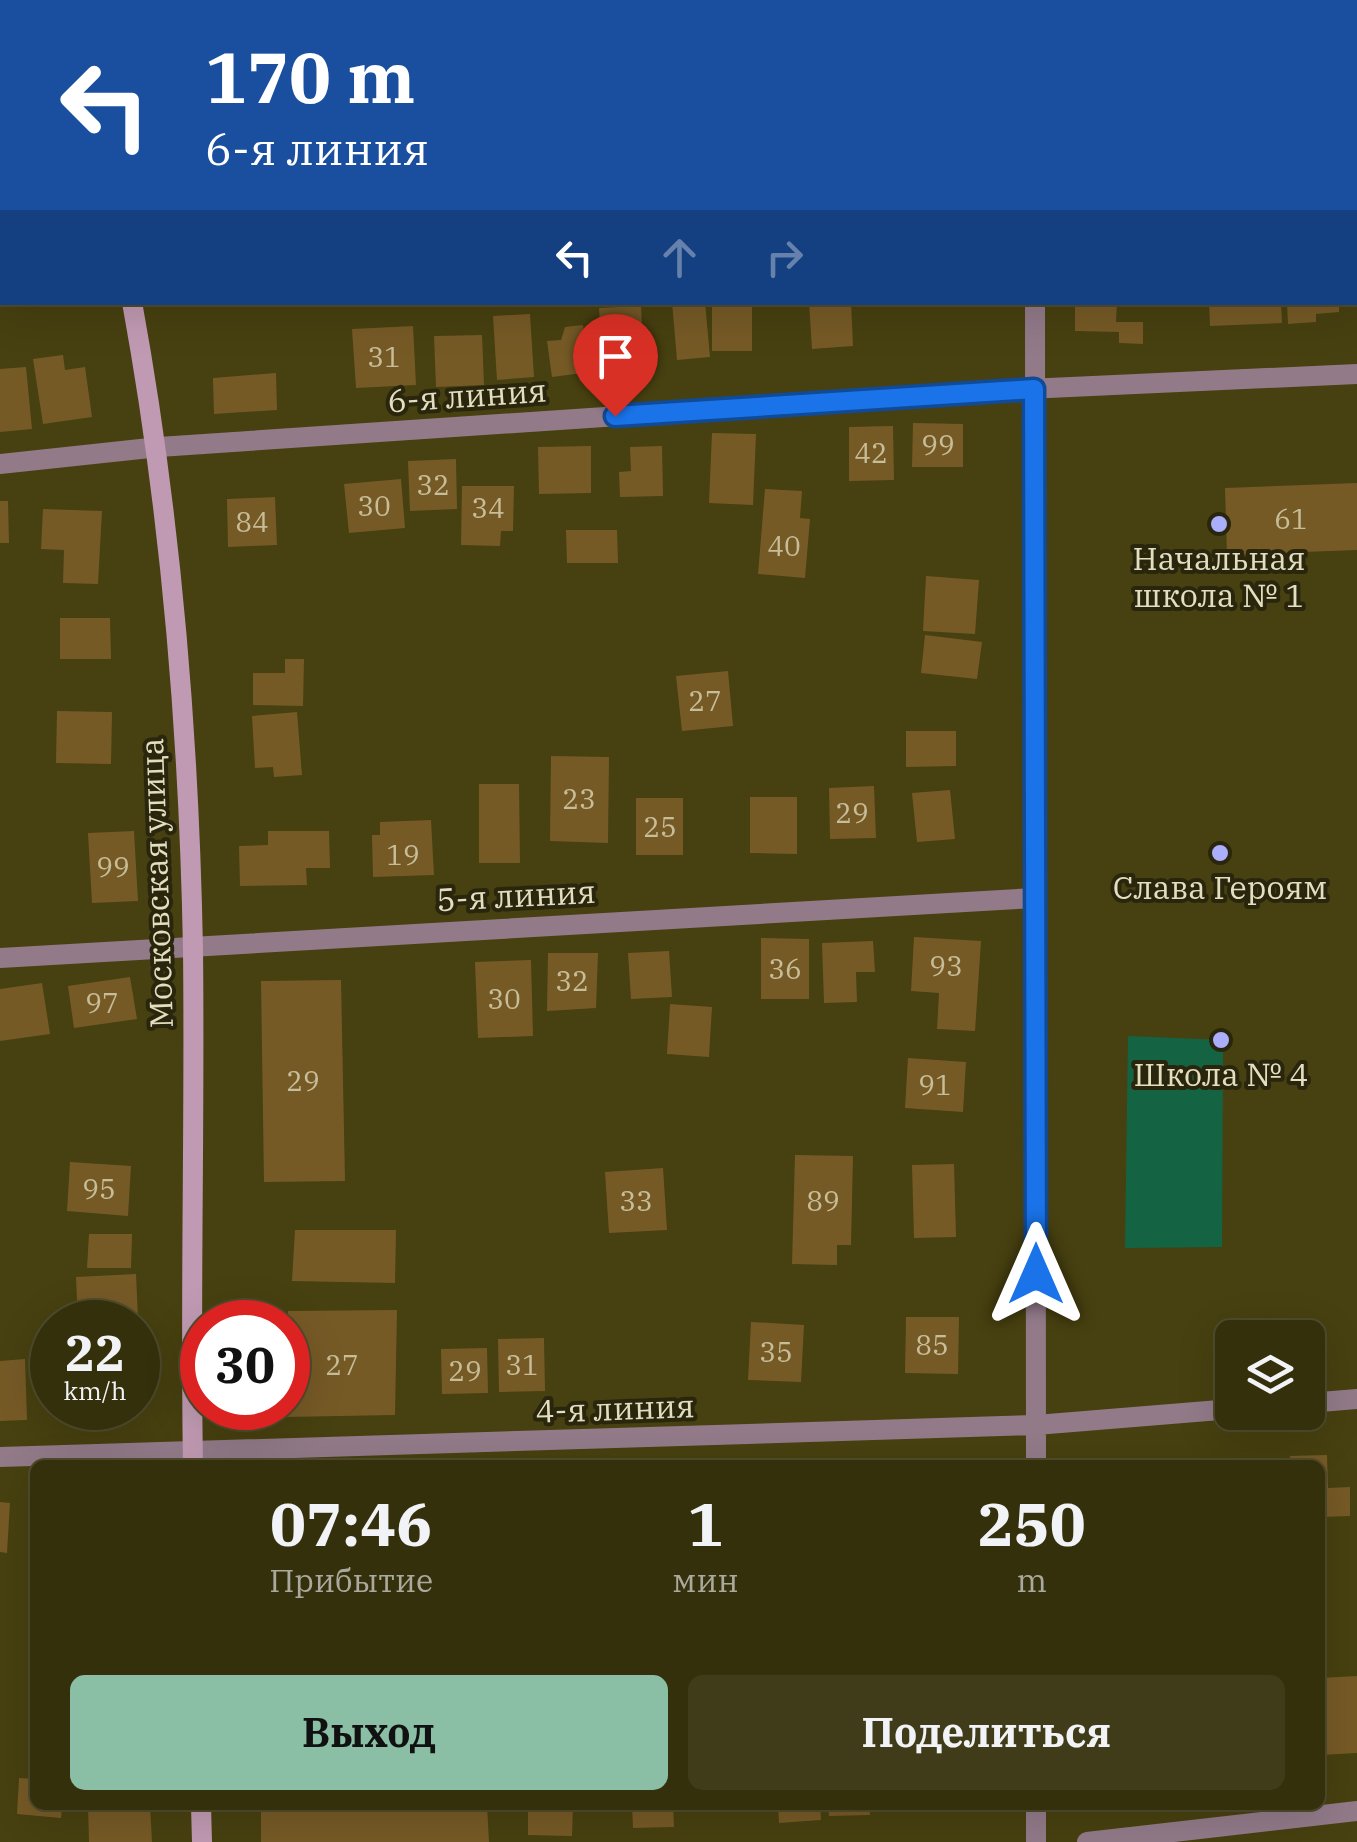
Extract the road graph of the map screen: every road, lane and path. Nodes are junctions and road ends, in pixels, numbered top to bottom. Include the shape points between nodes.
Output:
1 (133, 305) edge
2 (1034, 305) edge
3 (1357, 374) edge
4 (1034, 389) junction
5 (159, 447) junction
6 (0, 464) edge
7 (1035, 898) junction
8 (192, 944) junction
9 (0, 958) edge
10 (1357, 1399) edge
11 (1325, 1402) edge
12 (1215, 1410) edge
13 (1036, 1424) junction
14 (0, 1457) edge
15 (193, 1459) edge
16 (1036, 1460) edge
17 (201, 1810) edge
18 (1036, 1810) edge
19 (1357, 1811) edge
20 (202, 1842) edge
21 (1036, 1842) edge
22 (1086, 1842) edge

1 - 5 street, Московская улица
2 - 4 street
3 - 4 street, 6-я линия
4 - 5 street, 6-я линия
4 - 7 street
5 - 6 street, 6-я линия
5 - 8 street, Московская улица
7 - 8 street, 5-я линия
7 - 13 street
8 - 9 street, 5-я линия
8 - 15 street, Московская улица
10 - 11 street
12 - 13 street, 4-я линия
13 - 15 street, 4-я линия
13 - 16 street
14 - 15 street, 4-я линия
17 - 20 street
18 - 21 street
19 - 22 street

